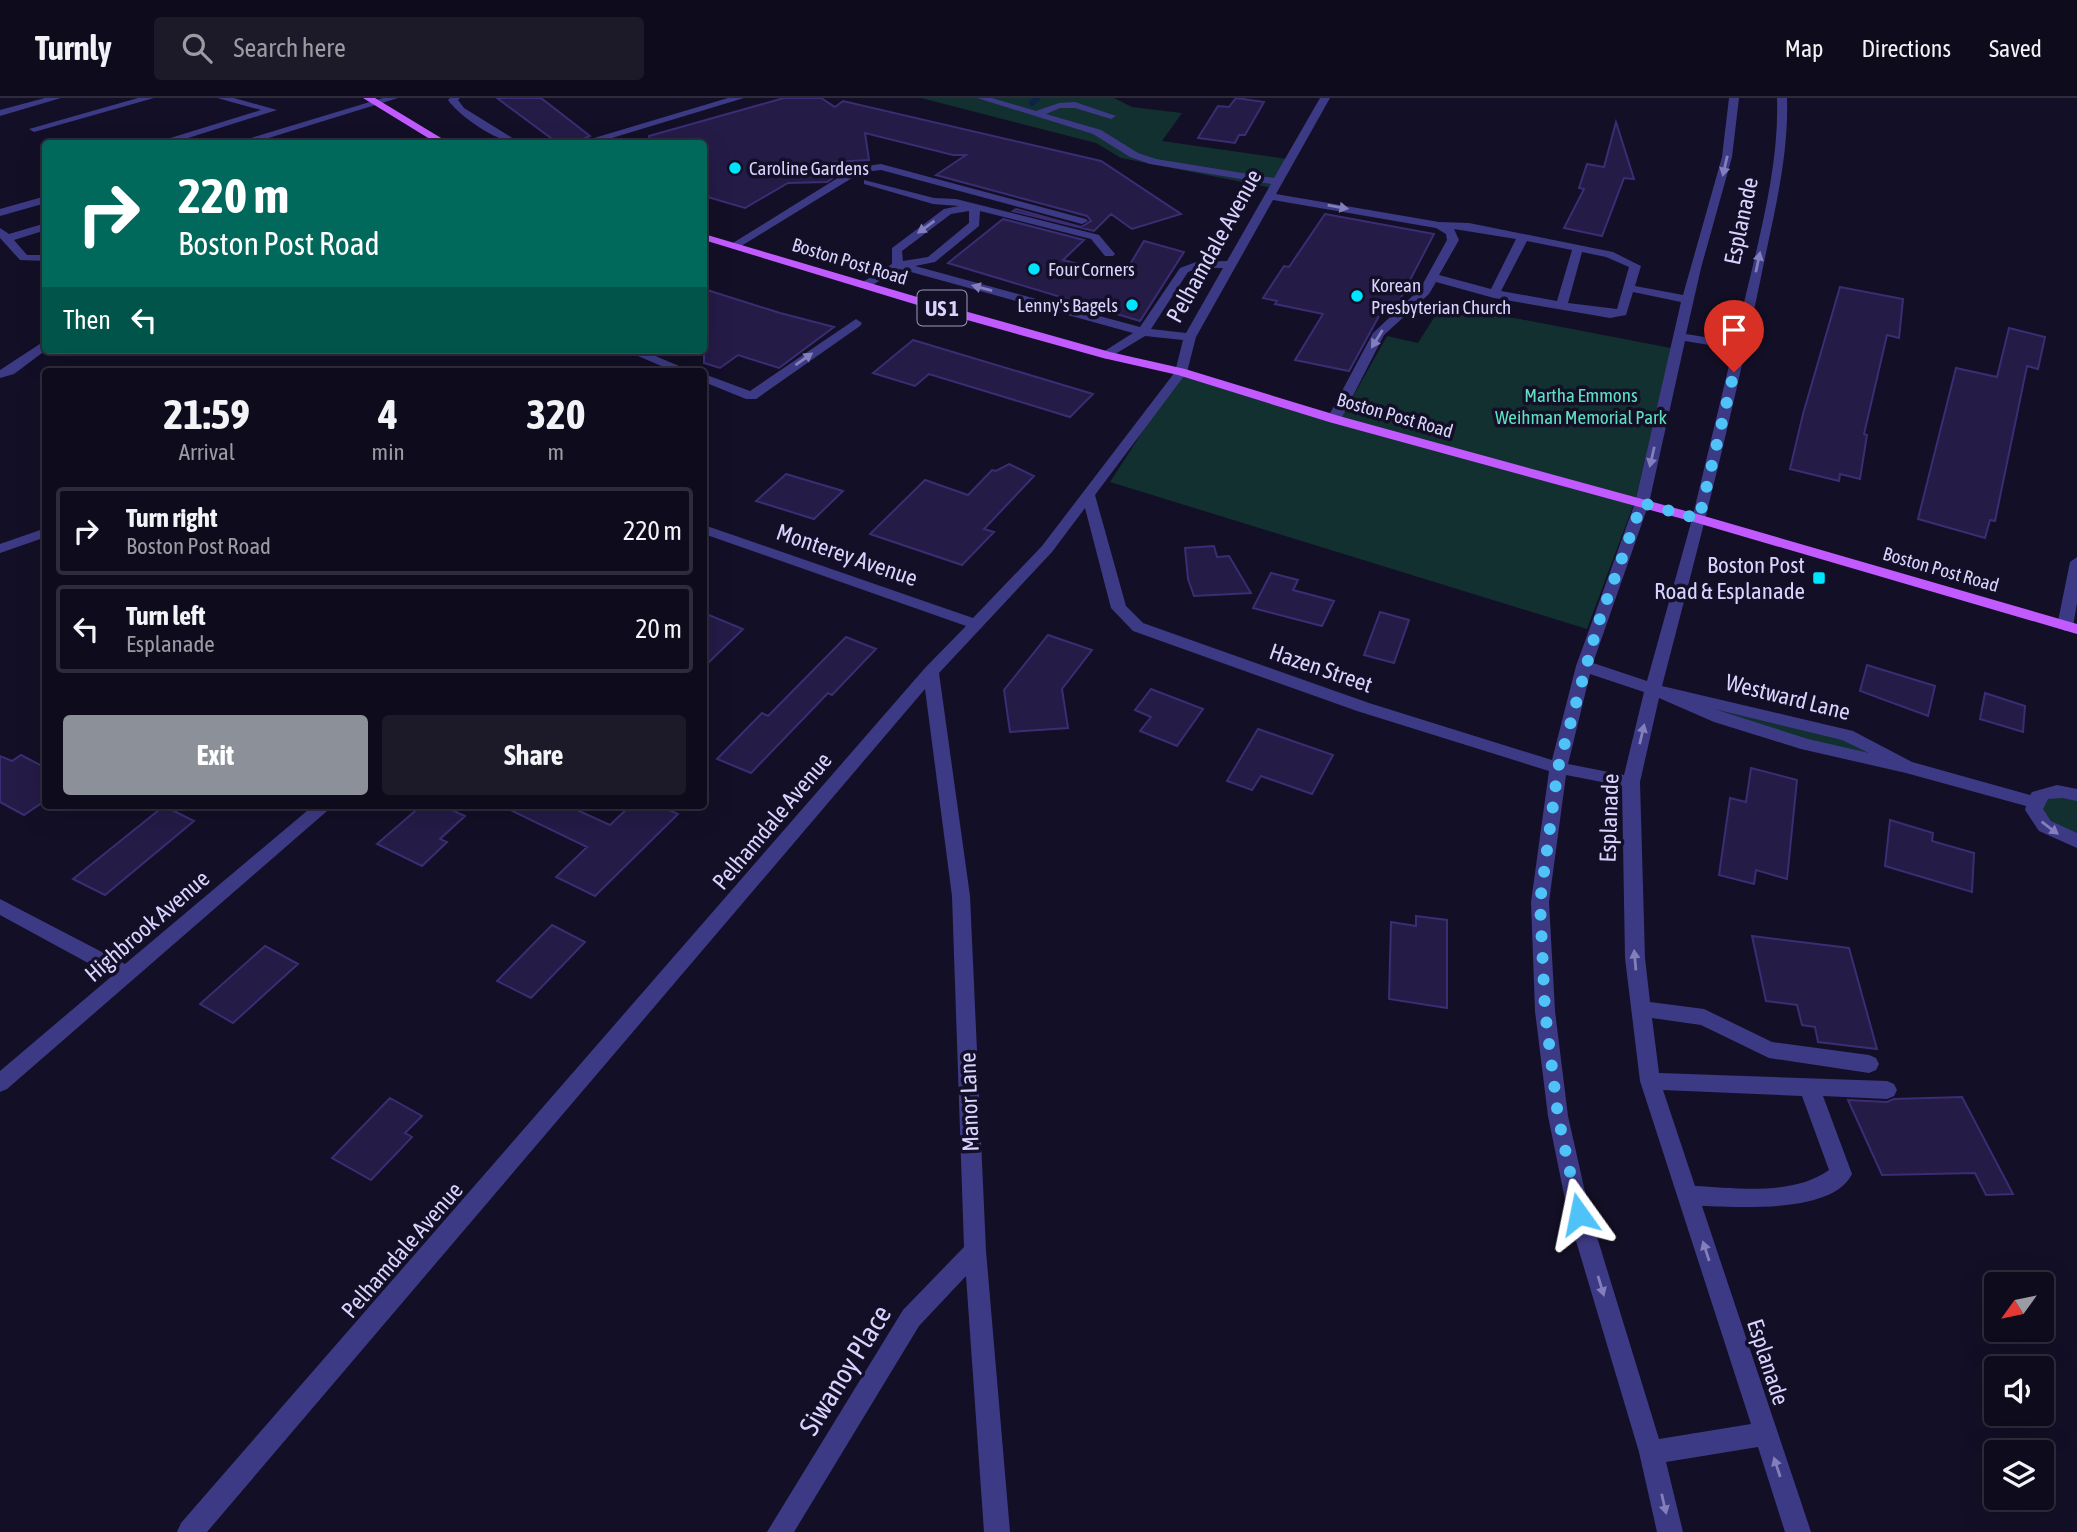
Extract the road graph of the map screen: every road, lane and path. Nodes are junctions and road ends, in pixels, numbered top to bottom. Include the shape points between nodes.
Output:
1 (56, 98) edge
2 (149, 98) edge
3 (222, 98) edge
4 (393, 98) edge
5 (455, 98) edge
6 (739, 98) edge
7 (982, 98) edge
8 (1325, 98) edge
9 (1734, 98) edge
10 (1782, 98) edge
11 (373, 100) edge
12 (0, 113) edge
13 (1040, 113) junction
14 (1111, 116) dead end
15 (27, 123) junction
16 (170, 140) edge
17 (248, 140) edge
18 (439, 140) edge
19 (510, 140) edge
20 (593, 140) edge
21 (868, 182) dead end
22 (1279, 182) junction
23 (1270, 196) junction
24 (42, 200) edge
25 (974, 206) junction
26 (0, 213) edge
27 (1082, 220) dead end
28 (1439, 225) junction
29 (42, 227) edge
30 (3, 234) edge
31 (1523, 237) junction
32 (707, 238) edge
33 (734, 246) junction
34 (1578, 248) junction
35 (1109, 254) dead end
36 (42, 258) edge
37 (1230, 264) junction
38 (898, 265) junction
39 (1433, 277) junction
40 (865, 285) junction
41 (1629, 288) junction
42 (1494, 294) junction
43 (1688, 300) junction
44 (1561, 306) junction
45 (856, 323) dead end
46 (1143, 332) junction
47 (1679, 336) junction
48 (1190, 337) junction
49 (42, 347) edge
50 (1740, 347) junction
51 (640, 354) edge
52 (1107, 355) junction
53 (677, 368) edge
54 (5, 372) edge
55 (1181, 372) junction
56 (707, 379) edge
57 (1334, 419) junction
58 (1089, 496) junction
59 (1642, 503) junction
60 (1699, 519) junction
61 (707, 530) edge
62 (42, 533) edge
63 (0, 549) edge
64 (2077, 562) edge
65 (976, 624) junction
66 (2071, 627) edge
67 (1584, 666) junction
68 (932, 672) junction
69 (1653, 689) junction
70 (1558, 768) junction
71 (1630, 782) junction
72 (2077, 795) edge
73 (2034, 802) junction
74 (320, 809) edge
75 (2077, 841) edge
76 (0, 906) edge
77 (128, 975) junction
78 (1641, 1009) junction
79 (1868, 1065) dead end
80 (1650, 1081) junction
81 (0, 1083) edge
82 (1809, 1087) junction
83 (1887, 1090) dead end
84 (1688, 1195) junction
85 (975, 1251) junction
86 (1766, 1434) junction
87 (1651, 1452) junction
88 (190, 1532) edge
89 (780, 1532) edge
90 (997, 1532) edge
91 (1670, 1532) edge
92 (1798, 1532) edge

1 - 15 street
2 - 15 street
3 - 16 street via 272,110
4 - 11 street
5 - 19 street via 461,110
6 - 20 street
7 - 13 street
8 - 22 street, Pelhamdale Avenue
9 -> 43 street, Esplanade via 1727,157
50 -> 10 street, Esplanade via 1776,175
11 - 17 street
11 - 18 main road
12 - 15 street
13 - 14 street via 1056,102 1069,101
13 - 22 street via 1097,132 1154,162
21 - 25 street via 933,201
22 - 23 street, Pelhamdale Avenue
23 -> 28 street
23 - 37 street, Pelhamdale Avenue
24 - 26 street
25 - 35 street via 1095,237
25 -> 38 street via 948,211 896,250
25 - 38 street via 975,224 931,260
27 - 33 street via 881,167 848,176
28 - 31 street
28 - 39 street via 1451,232 1452,240
29 - 30 street
30 - 36 street via 24,258
31 - 34 street
31 - 42 street
32 - 33 main road, Boston Post Road / US 1
33 - 40 main road, Boston Post Road / US 1
34 - 41 street via 1609,254 1635,266
34 - 44 street
37 - 46 street via 1184,270
37 - 48 street, Pelhamdale Avenue
38 - 40 street
46 -> 38 street
39 - 42 street
39 -> 57 street via 1425,291 1379,332
40 - 52 main road, Boston Post Road / US 1
41 - 43 street
41 - 44 street via 1622,312
42 - 44 street
43 - 47 street, Esplanade
56 -> 45 street via 751,396
46 - 48 street
46 - 52 street
47 - 50 street
47 -> 59 street, Esplanade
48 - 55 street, Pelhamdale Avenue
49 - 54 street
50 - 60 street, Esplanade
51 - 53 street
52 - 55 main road, Boston Post Road / US 1
55 - 57 main road, Boston Post Road / US 1
55 - 58 street, Pelhamdale Avenue
57 - 59 main road, Boston Post Road / US 1
58 - 65 street, Pelhamdale Avenue via 1047,549
58 - 70 street, Hazen Street via 1119,608 1138,627 1363,708
59 - 60 main road, Boston Post Road / US 1
59 - 67 street, Esplanade
60 - 66 main road, Boston Post Road / US 1
60 - 69 street, Esplanade
61 - 65 street, Monterey Avenue
62 - 63 street
64 - 66 street
65 - 68 street, Pelhamdale Avenue
67 - 69 street, Westward Lane
67 - 70 street, Esplanade
68 - 85 street, Manor Lane via 961,896
68 - 88 street, Pelhamdale Avenue
71 -> 69 street, Esplanade
69 - 73 street, Westward Lane via 1720,718 1807,745
70 - 71 street, Hazen Street
70 -> 87 street, Esplanade via 1540,902 1545,1011 1558,1116 1579,1214
78 -> 71 street, Esplanade via 1634,958
72 - 73 street via 2047,792
73 -> 75 street via 2045,826
74 - 77 street, Highbrook Avenue
76 - 77 street
77 - 81 street, Highbrook Avenue
78 - 79 street via 1704,1017 1769,1051
78 - 80 street, Esplanade
80 - 82 street
80 - 84 street, Esplanade
82 - 83 street
82 - 84 street via 1841,1174 1834,1181 1819,1189 1771,1196
86 -> 84 street, Esplanade
85 - 89 street, Siwanoy Place via 911,1318
85 - 90 street, Manor Lane
86 - 87 street
92 -> 86 street, Esplanade
87 -> 91 street, Esplanade

